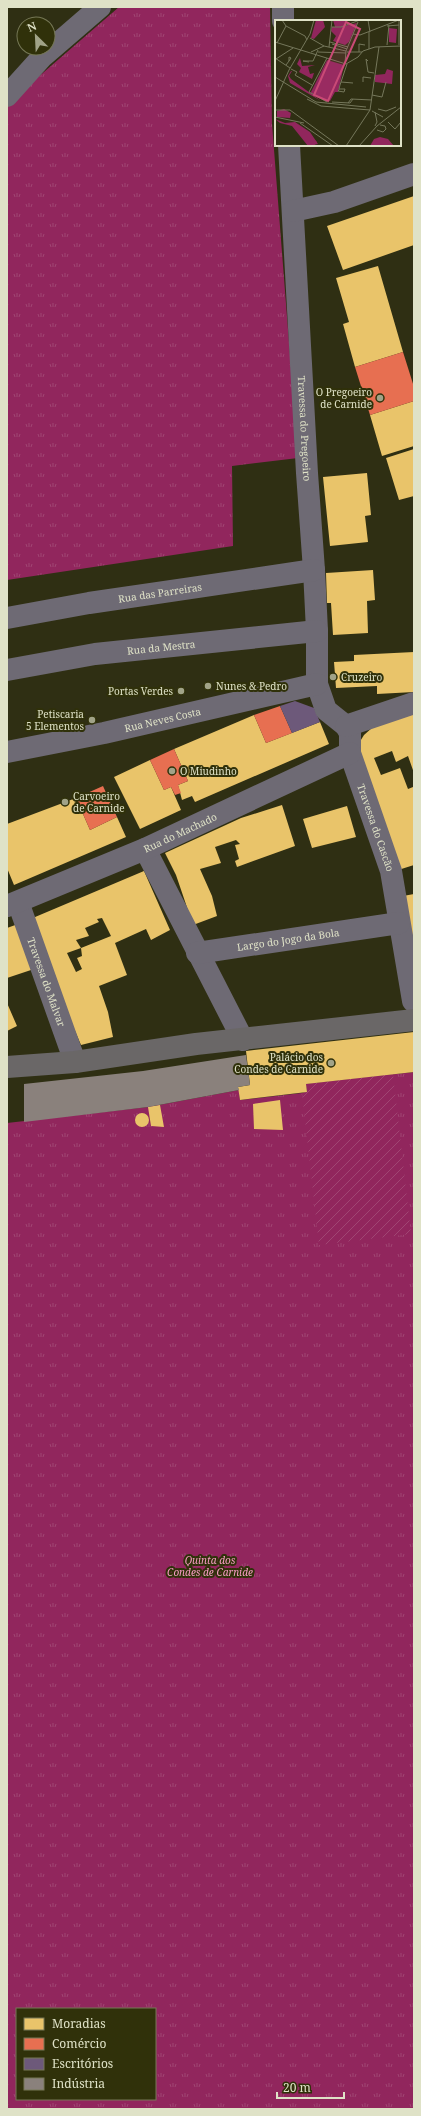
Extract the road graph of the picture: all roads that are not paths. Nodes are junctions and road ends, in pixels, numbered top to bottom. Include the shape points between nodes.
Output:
1 (100, 7) edge
2 (283, 7) edge
3 (283, 20) edge
4 (7, 96) edge
5 (289, 146) edge
6 (414, 174) edge
7 (293, 211) junction
8 (314, 570) junction
9 (7, 618) edge
10 (317, 631) junction
11 (7, 670) edge
12 (317, 684) junction
13 (414, 703) edge
14 (349, 737) junction
15 (7, 752) edge
16 (145, 849) junction
17 (13, 904) edge
18 (399, 923) junction
19 (197, 953) junction
20 (414, 1010) edge
21 (243, 1040) junction
22 (75, 1062) junction
23 (7, 1067) edge

1 - 4 street via 42,57
2 - 3 street
5 - 7 street, Travessa do Pregoeiro
6 - 7 street via 334,202
7 - 8 street, Travessa do Pregoeiro
8 - 9 street, Rua das Parreiras via 88,603
8 - 10 street, Travessa do Pregoeiro
10 - 11 street, Rua da Mestra via 95,654
10 - 12 street, Travessa do Pregoeiro
12 - 14 street, Travessa do Pregoeiro via 326,710
12 - 15 street, Rua Neves Costa via 104,733
13 - 14 street, Rua do Machado
14 - 16 street, Rua do Machado
14 - 18 street, Travessa do Cascão via 391,871
16 - 17 street, Rua do Machado
16 - 19 street
17 - 22 street, Travessa do Malvar
18 - 19 street, Largo do Jogo da Bola
18 - 20 street
19 - 21 street
20 - 21 main road
21 - 22 main road via 196,1044
22 - 23 main road

